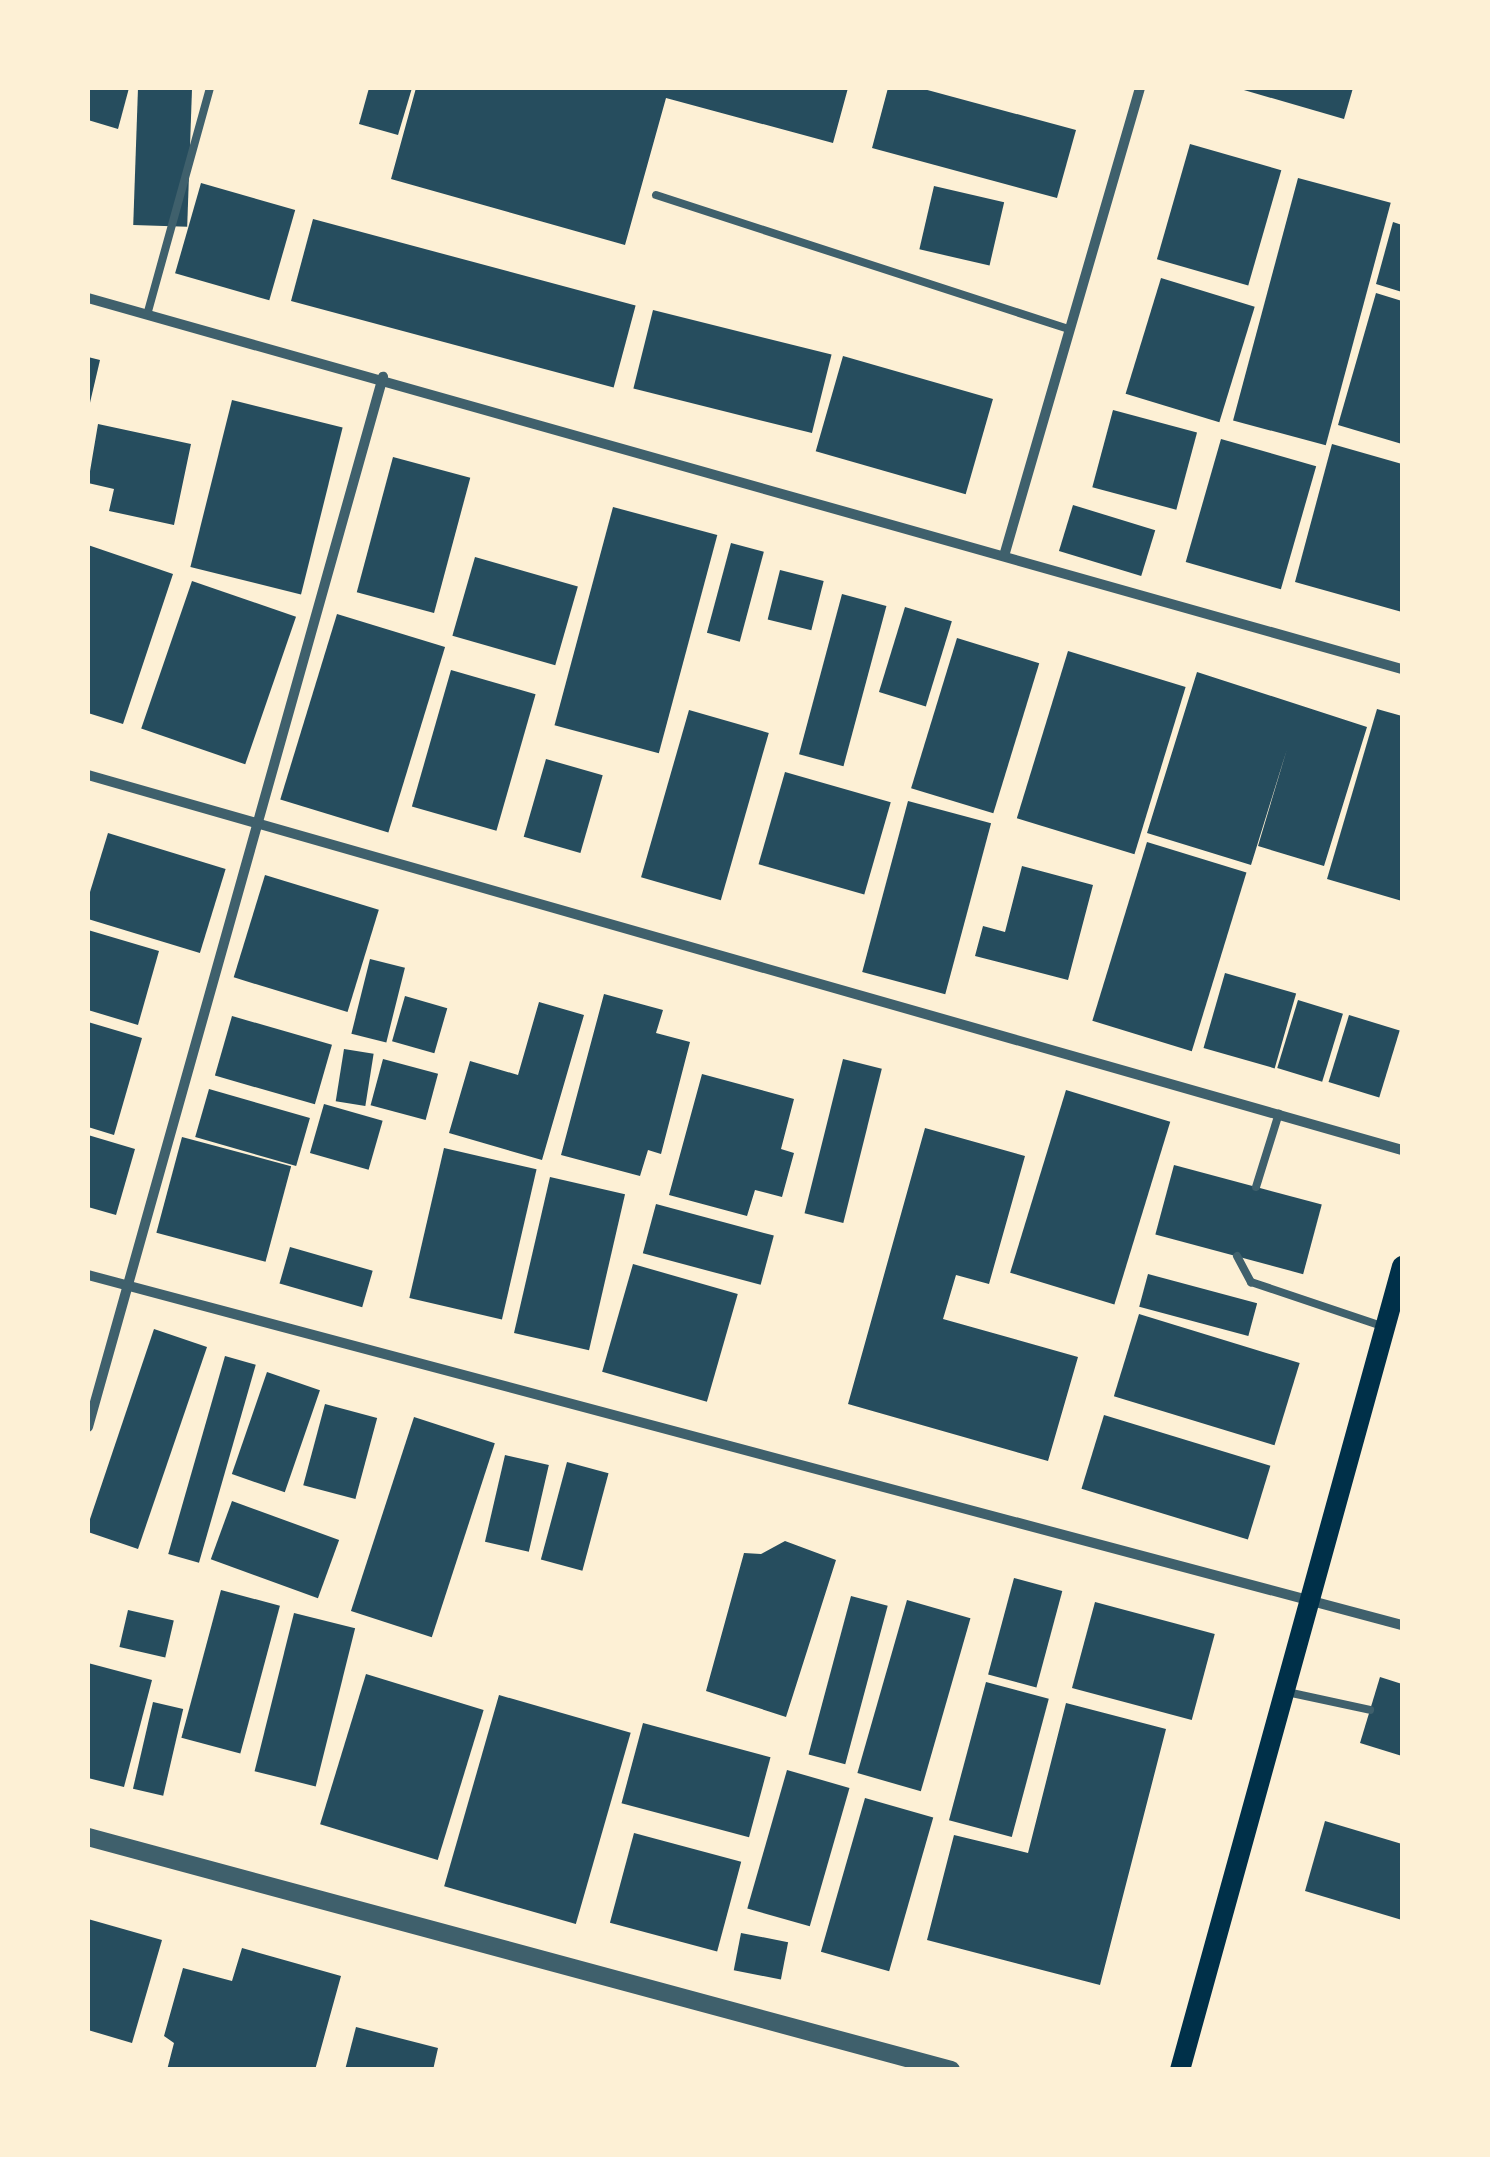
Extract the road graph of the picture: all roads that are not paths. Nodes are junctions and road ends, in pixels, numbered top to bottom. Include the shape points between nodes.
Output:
1 (210, 88) edge
2 (1140, 88) edge
3 (656, 196) dead end
4 (88, 298) edge
5 (147, 314) junction
6 (1068, 329) junction
7 (384, 377) junction
8 (1004, 556) junction
9 (1402, 670) edge
10 (88, 775) edge
11 (255, 821) junction
12 (1279, 1113) junction
13 (1402, 1150) edge
14 (1256, 1186) dead end
15 (1237, 1256) dead end
16 (1402, 1266) edge
17 (88, 1274) edge
18 (129, 1287) junction
19 (1386, 1327) junction
20 (88, 1427) edge
21 (1308, 1602) junction
22 (1402, 1625) edge
23 (1283, 1691) junction
24 (1370, 1710) dead end
25 (88, 1837) edge
26 (951, 2070) edge
27 (1180, 2070) edge

1 - 5 lane
2 - 6 street
3 - 6 lane
4 - 5 street
5 - 7 street
6 - 8 street
7 - 8 street
7 - 11 street
8 - 9 street
10 - 11 street
11 - 12 street
11 - 18 street
12 - 13 street
12 - 14 lane
15 - 19 lane via 1250,1282
16 - 19 main road
17 - 18 street
18 - 20 street
18 - 21 street
19 - 21 main road
21 - 22 street
21 - 23 main road
23 - 24 lane
23 - 27 main road
25 - 26 street

